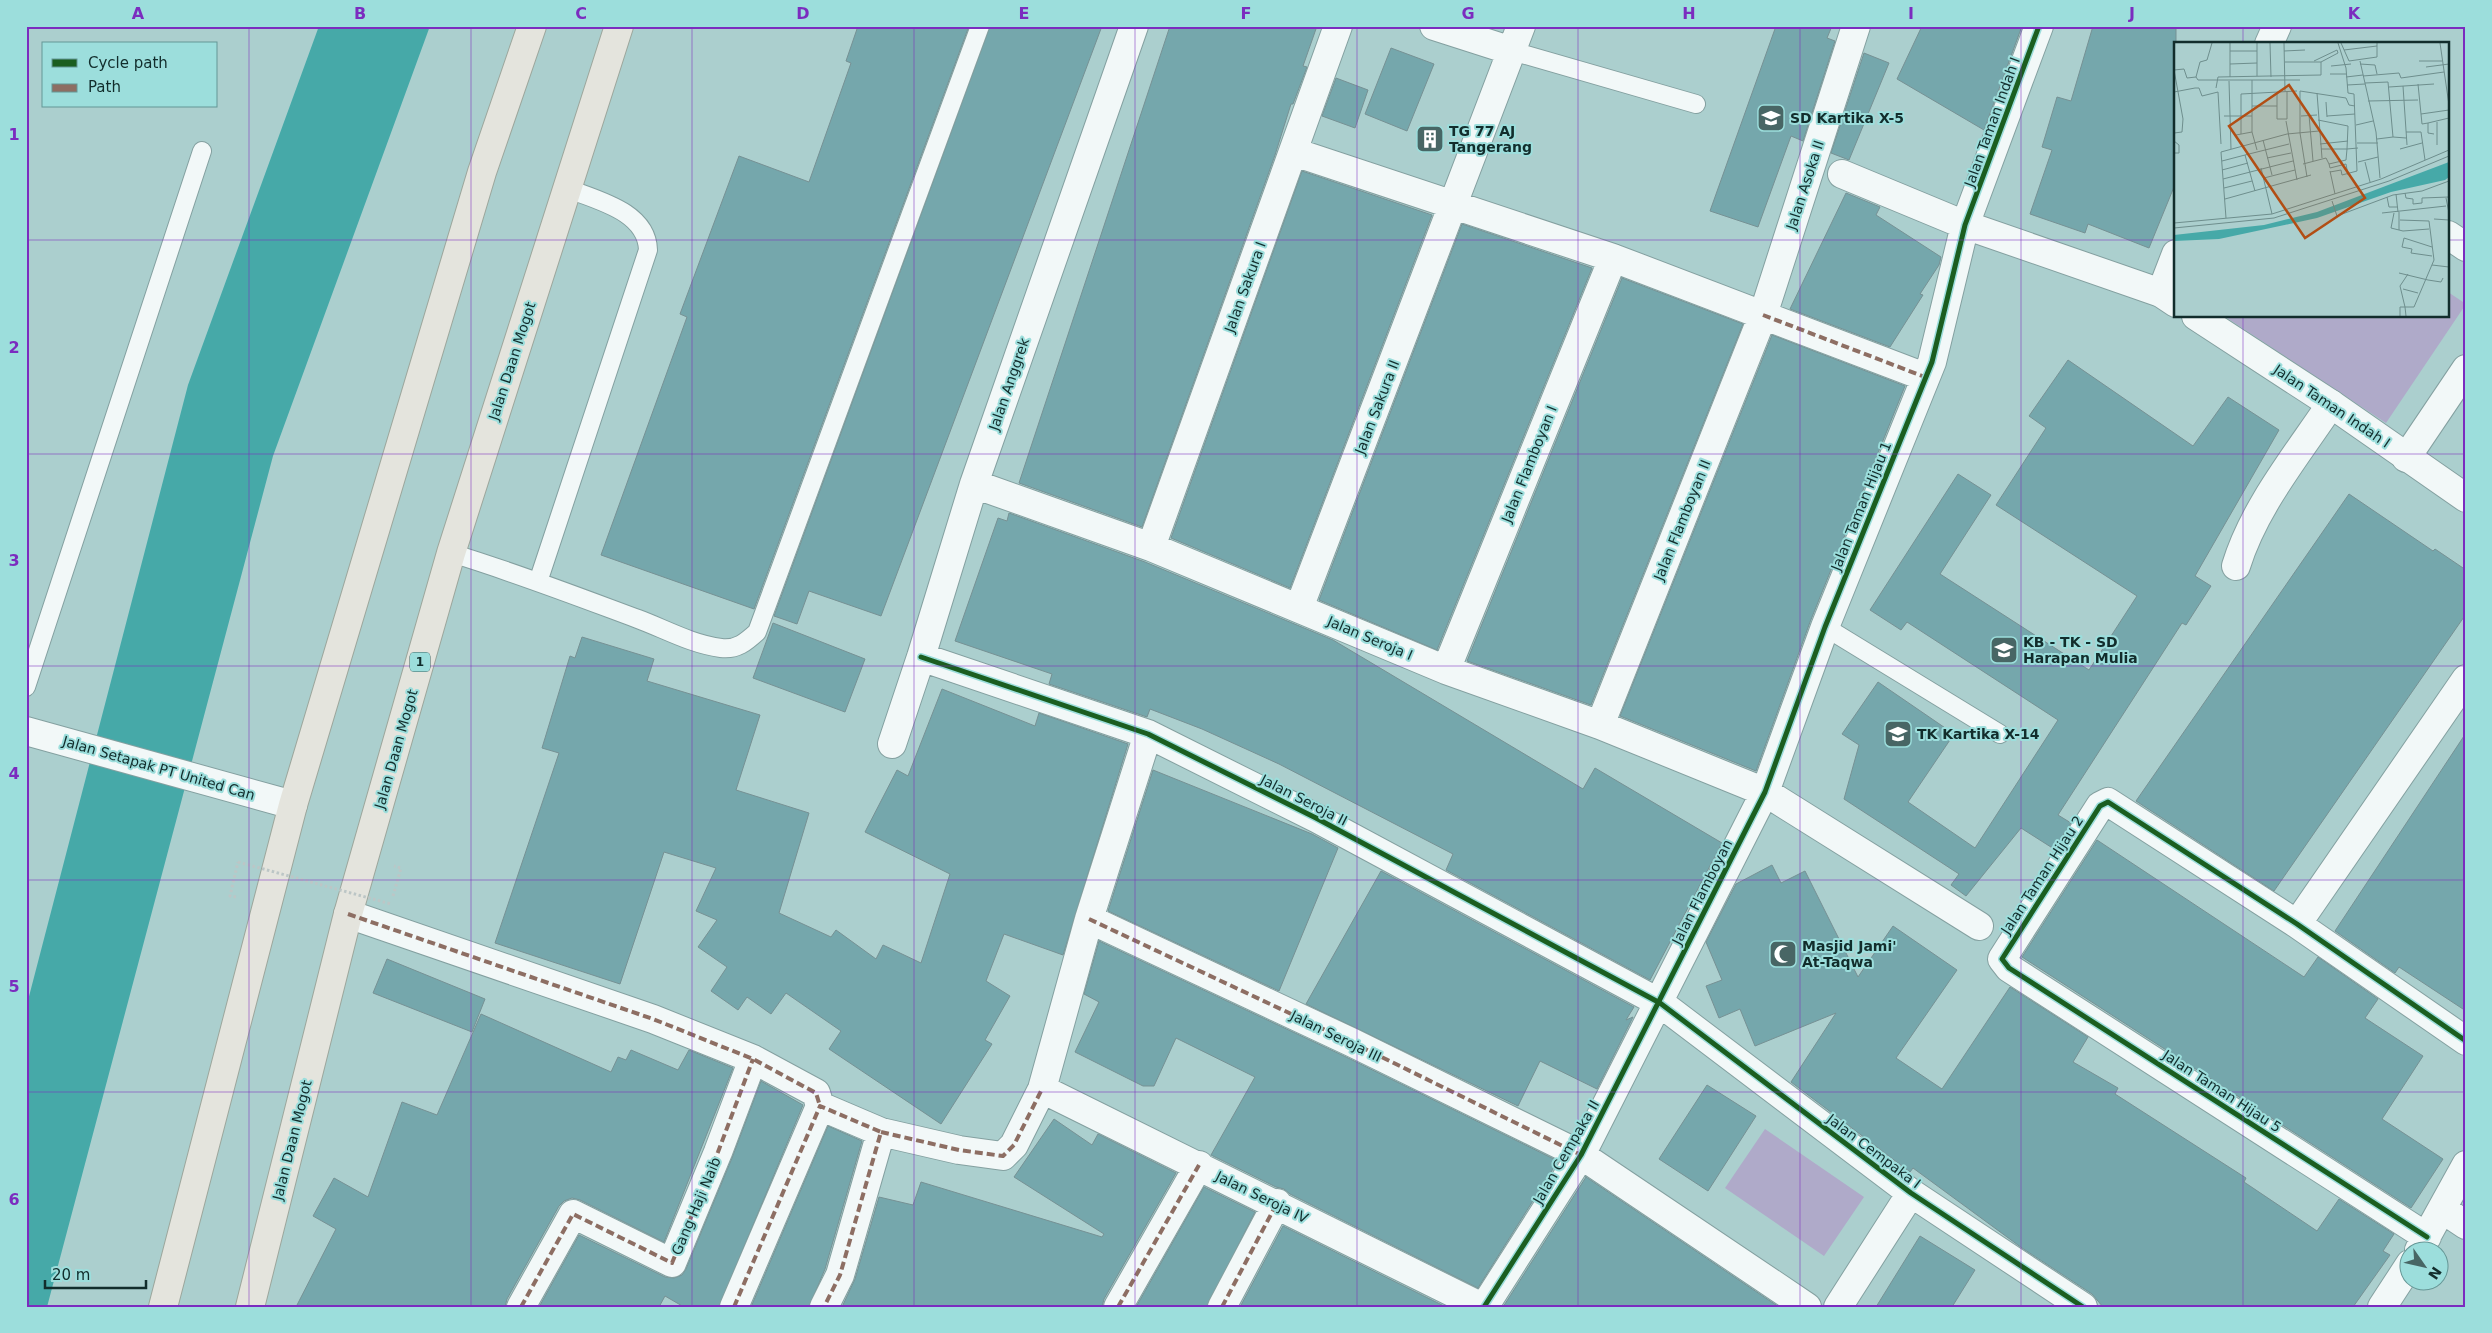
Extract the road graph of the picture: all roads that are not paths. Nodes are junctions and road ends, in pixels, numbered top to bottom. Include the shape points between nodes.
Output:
1 (532, 26) edge
2 (619, 26) edge
3 (980, 26) edge
4 (1134, 26) edge
5 (1338, 26) edge
6 (1434, 26) edge
7 (1856, 26) edge
8 (2039, 26) edge
9 (2277, 26) edge
10 (1516, 39) edge
11 (2269, 42) edge
12 (1696, 104) dead end
13 (202, 151) dead end
14 (1294, 152) junction
15 (1842, 174) dead end
16 (566, 188) junction
17 (1454, 206) junction
18 (1965, 225) junction
19 (2450, 236) edge
20 (2466, 247) edge
21 (1613, 258) junction
22 (2174, 265) edge
23 (2168, 298) edge
24 (1763, 315) junction
25 (2199, 318) edge
26 (2466, 369) edge
27 (1925, 377) junction
28 (2331, 404) junction
29 (2406, 458) junction
30 (974, 484) junction
31 (2466, 498) edge
32 (1151, 547) junction
33 (451, 553) junction
34 (2236, 566) dead end
35 (538, 582) junction
36 (1299, 608) junction
37 (1825, 627) junction
38 (921, 657) junction
39 (1446, 670) junction
40 (2466, 680) edge
41 (26, 687) edge
42 (1600, 725) junction
43 (26, 731) edge
44 (1148, 734) junction
45 (2000, 734) dead end
46 (892, 744) dead end
47 (1765, 792) junction
48 (281, 802) junction
49 (348, 914) junction
50 (1089, 919) junction
51 (2297, 924) junction
52 (1979, 926) dead end
53 (2005, 964) joint
54 (1660, 1003) junction
55 (2466, 1041) edge
56 (752, 1058) junction
57 (1042, 1089) junction
58 (820, 1106) junction
59 (881, 1132) junction
60 (1581, 1155) junction
61 (2466, 1165) edge
62 (1199, 1166) junction
63 (1911, 1193) junction
64 (1277, 1204) junction
65 (2442, 1209) junction
66 (2466, 1225) edge
67 (2417, 1240) edge
68 (2425, 1240) edge
69 (2400, 1279) edge
70 (256, 1304) edge
71 (522, 1306) edge
72 (163, 1307) edge
73 (734, 1307) edge
74 (824, 1307) edge
75 (1118, 1307) edge
76 (1222, 1307) edge
77 (1483, 1307) edge
78 (1807, 1307) edge
79 (1838, 1307) edge
80 (2083, 1307) edge
81 (2382, 1307) edge

1 - 48 highway via 482,172
2 - 16 highway, Jalan Daan Mogot / 1
3 - 35 lane via 757,632 740,646 722,648 681,638
4 - 30 street, Jalan Anggrek
5 - 14 street, Jalan Sakura I
6 - 10 street
7 - 24 street, Jalan Asoka II
8 - 18 street, Jalan Taman Indah I
9 - 11 street
10 - 12 lane
10 - 17 street, Jalan Sakura II
13 - 41 lane
14 - 17 street
14 - 32 street, Jalan Sakura I
15 - 18 street
16 - 33 highway, Jalan Daan Mogot / 1
16 - 35 lane via 623,212 640,225 648,239 648,250
17 - 21 street
17 - 36 street, Jalan Sakura II
18 - 23 street
18 - 27 street, Jalan Taman Hijau 1 via 1935,354
19 - 20 street
21 - 24 street
21 - 39 street, Jalan Flamboyan I
22 - 23 street
24 - 27 street
24 - 42 street, Jalan Flamboyan II
25 - 28 street, Jalan Taman Indah I
26 - 29 street
27 - 37 street, Jalan Taman Hijau 1
28 - 29 street, Jalan Taman Indah I
28 - 34 street via 2261,511 2244,541
29 - 31 street, Jalan Taman Indah I
30 - 32 street, Jalan Seroja I
30 - 38 street, Jalan Anggrek
32 - 36 street, Jalan Seroja I
33 - 35 lane
33 - 49 highway, Jalan Daan Mogot / 1
36 - 39 street, Jalan Seroja I
37 - 45 lane
37 - 47 street, Jalan Taman Hijau 1
38 - 44 street, Jalan Seroja II
38 - 46 street, Jalan Anggrek
39 - 42 street, Jalan Seroja I
40 - 51 street
42 - 47 street, Jalan Seroja I
43 - 48 street, Jalan Setapak PT United Can
44 - 50 street
44 - 54 street, Jalan Seroja II via 1301,810
47 - 52 street, Jalan Seroja I
47 - 54 street, Jalan Flamboyan
48 - 72 highway
49 - 56 street via 653,1019
49 - 70 highway, Jalan Daan Mogot / 1
50 - 57 street
50 - 60 street, Jalan Seroja III
51 - 53 street, Jalan Taman Hijau 2 via 2108,802 2100,806 2003,954
51 - 55 street
53 - 67 street, Jalan Taman Hijau 5
54 - 60 street, Jalan Cempaka II
54 - 63 street, Jalan Cempaka I
56 - 58 street via 816,1093
56 - 71 street, Gang Haji Naib via 672,1263 573,1214
57 - 59 street via 1014,1145 1003,1156 959,1150
57 - 62 street, Jalan Seroja IV
58 - 59 street
58 - 73 street
59 - 74 street via 840,1275
60 - 77 street, Jalan Cempaka II
60 - 78 street, Jalan Cempaka II
61 - 65 street
62 - 64 street, Jalan Seroja IV
62 - 75 street
63 - 79 street
63 - 80 street, Jalan Cempaka I
64 - 76 street
64 - 77 street, Jalan Seroja IV
65 - 66 street
65 - 68 street
69 - 81 street

